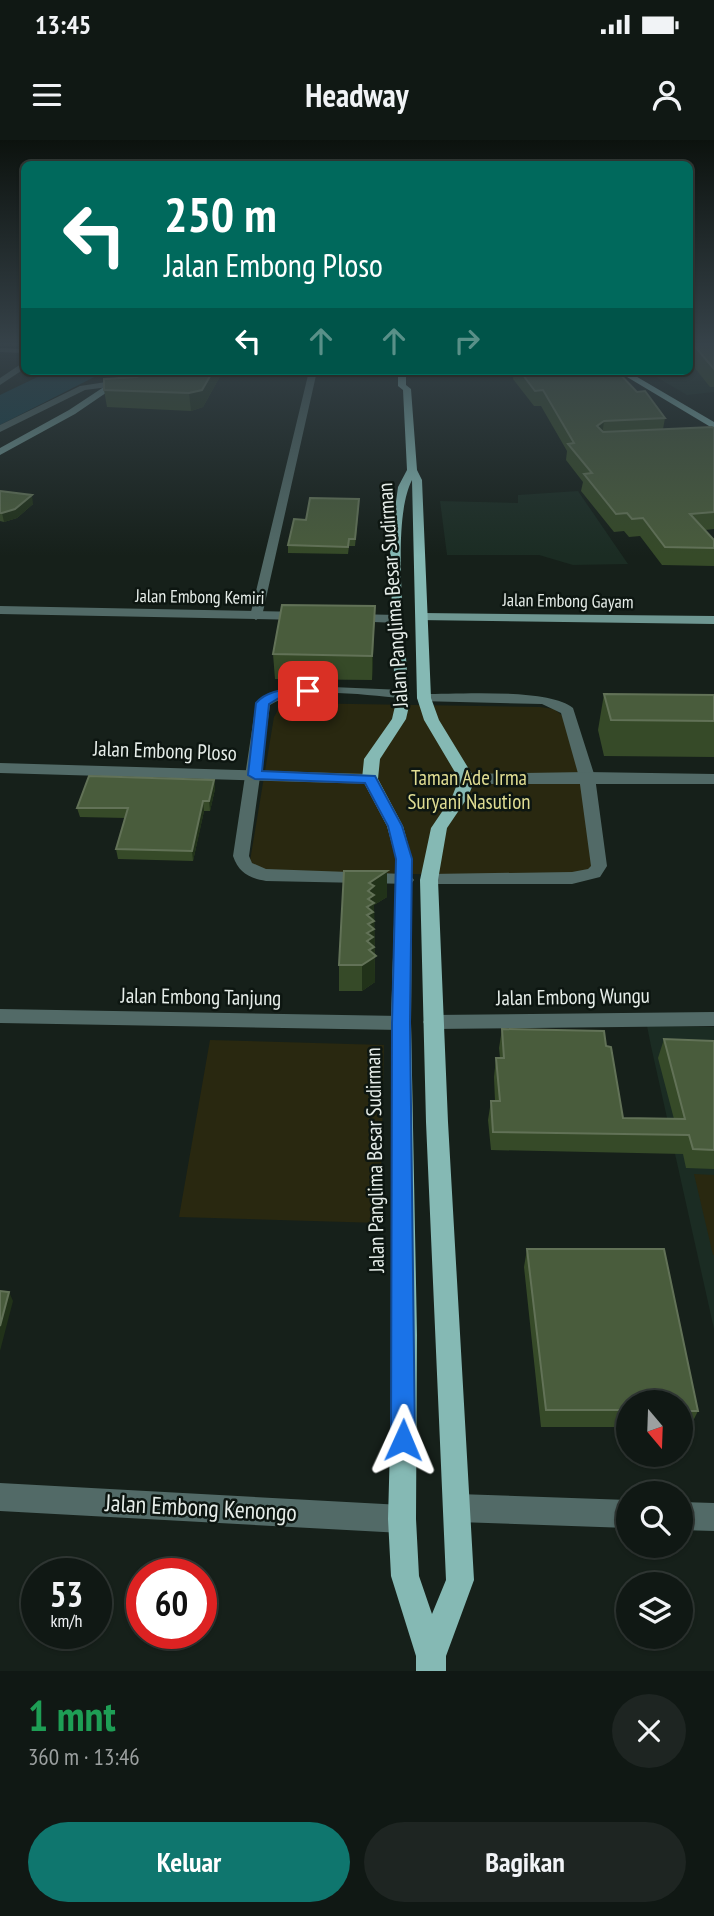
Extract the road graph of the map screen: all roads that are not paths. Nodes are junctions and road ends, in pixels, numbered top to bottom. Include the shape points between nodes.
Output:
1 (31, 413) edge
2 (66, 413) edge
3 (303, 413) edge
4 (409, 413) edge
5 (693, 413) edge
6 (714, 426) edge
7 (0, 429) edge
8 (0, 452) edge
9 (412, 470) junction
10 (0, 610) edge
11 (256, 616) junction
12 (316, 617) edge
13 (343, 617) edge
14 (422, 617) junction
15 (398, 619) junction
16 (714, 620) edge
17 (403, 694) junction
18 (424, 698) junction
19 (0, 768) edge
20 (585, 769) junction
21 (255, 775) junction
22 (370, 779) junction
23 (467, 779) junction
24 (714, 779) edge
25 (405, 880) junction
26 (429, 880) junction
27 (0, 1016) edge
28 (714, 1019) edge
29 (433, 1022) junction
30 (401, 1023) junction
31 (0, 1497) edge
32 (458, 1507) junction
33 (616, 1514) edge
34 (693, 1516) edge
35 (714, 1517) edge
36 (402, 1519) junction
37 (431, 1664) edge

1 - 7 street
2 - 8 main road
3 - 11 street
4 - 9 main road, Jalan Panglima Besar Sudirman
5 - 6 main road
9 - 14 main road, Jalan Panglima Besar Sudirman via 417,480
9 - 15 main road, Jalan Panglima Besar Sudirman via 403,479 396,542
10 - 11 street, Jalan Embong Kemiri
11 - 12 street, Jalan Embong Kemiri
13 - 15 street
14 - 16 main road, Jalan Embong Gayam
14 - 18 main road, Jalan Panglima Besar Sudirman
15 - 17 main road, Jalan Panglima Besar Sudirman
17 - 21 street via 308,691 268,698 263,703
17 - 22 main road, Jalan Panglima Besar Sudirman via 399,719 372,759
18 - 20 street via 542,700 561,705 572,717
18 - 23 main road, Jalan Panglima Besar Sudirman via 432,723 462,764
19 - 21 street, Jalan Embong Ploso
20 - 23 street
20 - 24 street
20 - 26 street via 599,866 594,873 572,878
21 - 22 street, Jalan Embong Ploso
21 - 25 street via 242,856 252,873
22 - 25 main road, Jalan Panglima Besar Sudirman via 400,841
23 - 26 main road, Jalan Panglima Besar Sudirman via 439,828
25 - 30 main road, Jalan Panglima Besar Sudirman
26 - 29 main road, Jalan Panglima Besar Sudirman
27 - 30 street, Jalan Embong Tanjung
28 - 29 street, Jalan Embong Wungu
29 - 32 main road, Jalan Panglima Besar Sudirman
30 - 36 main road, Jalan Panglima Besar Sudirman
31 - 36 street, Jalan Embong Kenongo
32 - 33 street
32 - 37 main road, Jalan Panglima Besar Sudirman via 460,1580
34 - 35 street
36 - 37 main road, Jalan Panglima Besar Sudirman via 405,1576

